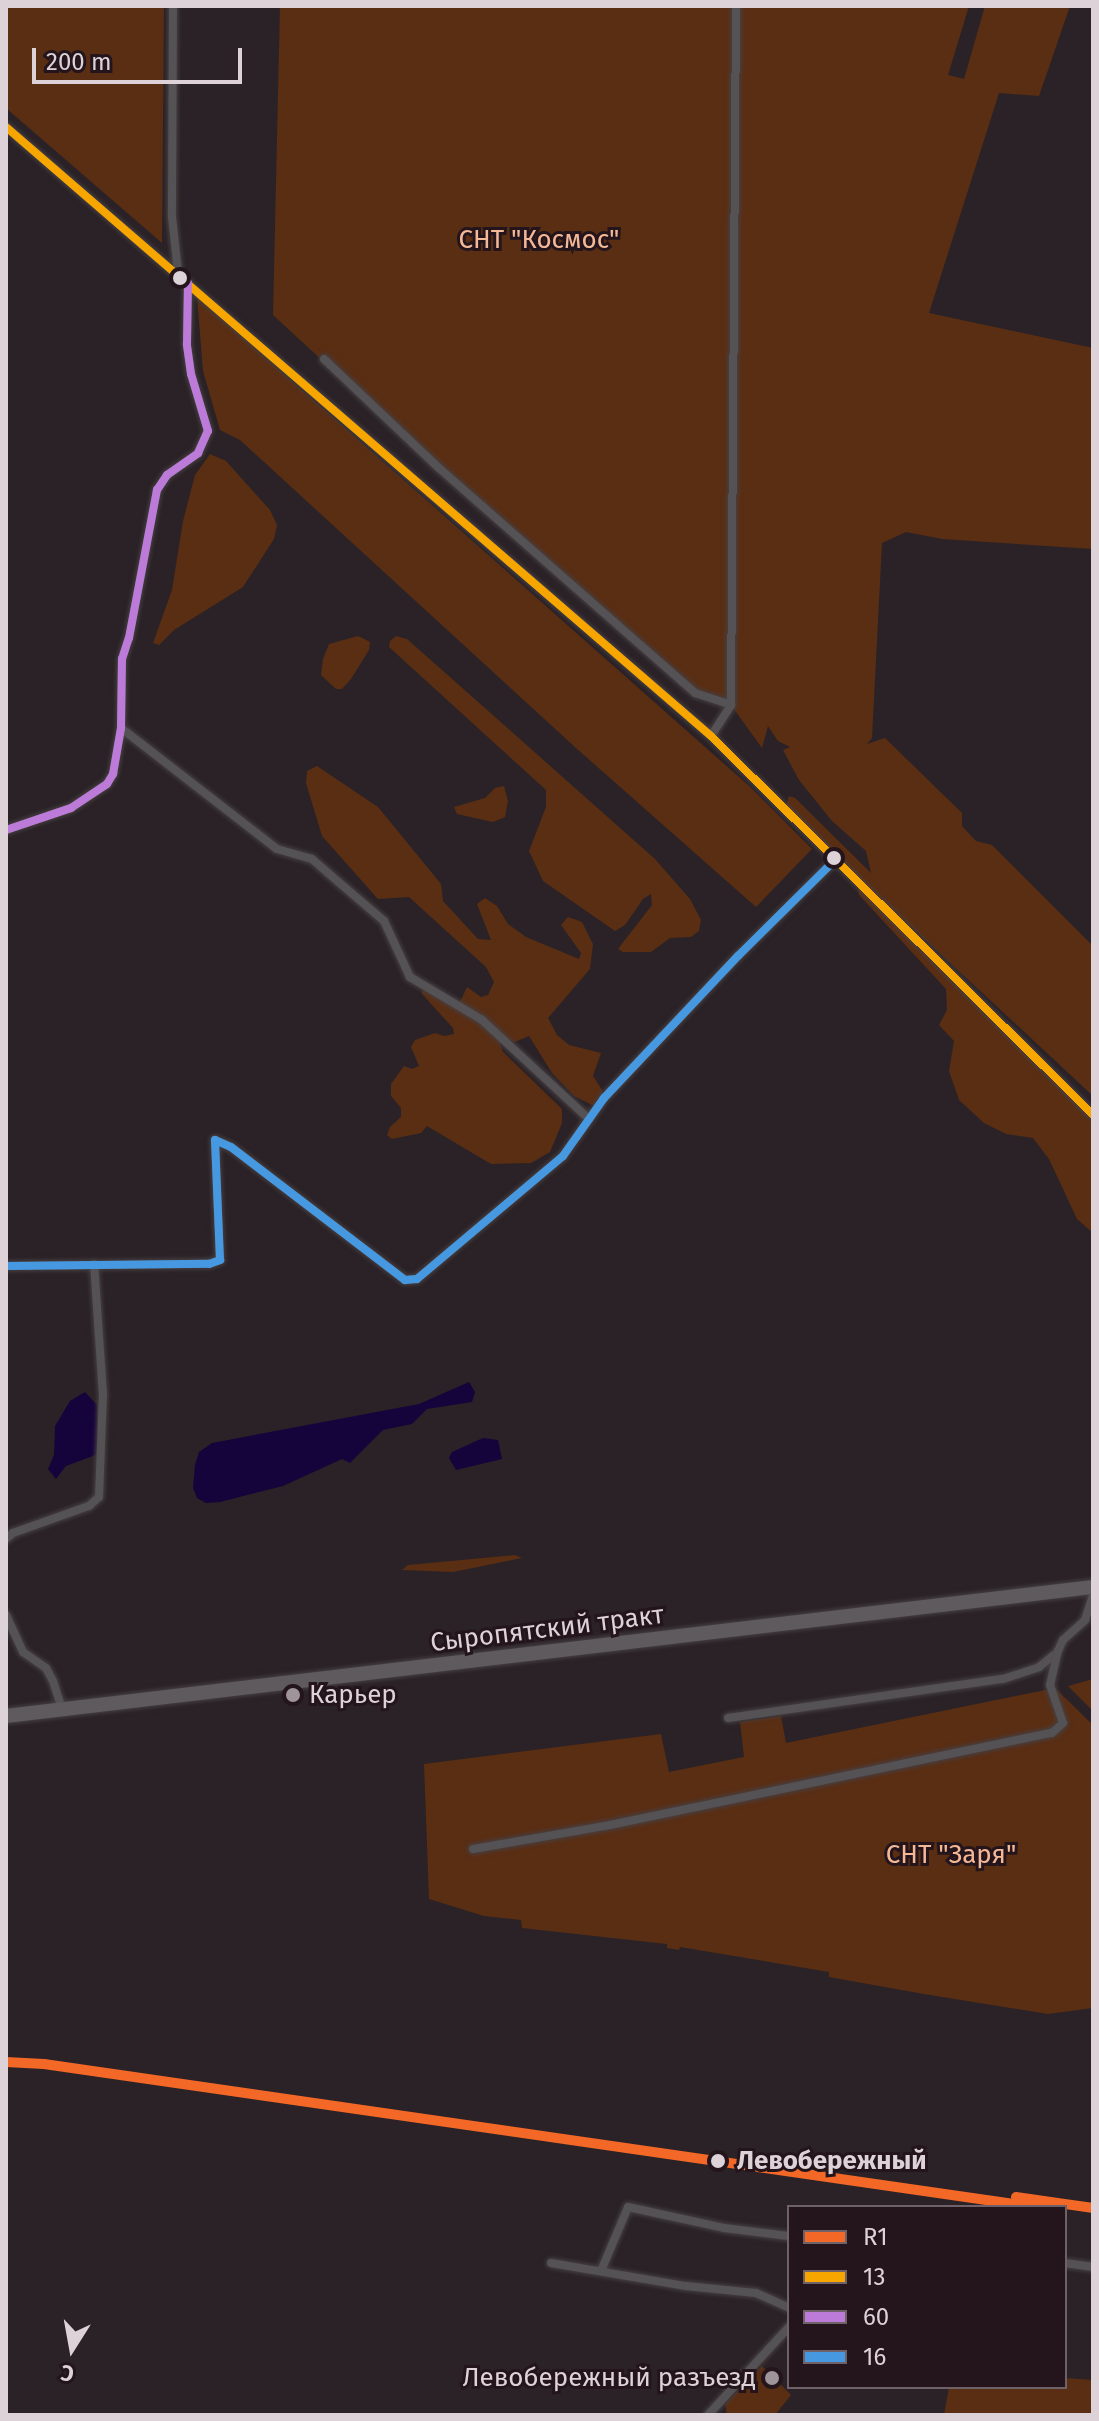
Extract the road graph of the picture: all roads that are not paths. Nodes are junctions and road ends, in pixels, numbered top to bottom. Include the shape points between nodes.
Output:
1 (173, 6) edge
2 (736, 6) edge
3 (6, 127) edge
4 (178, 273) junction
5 (188, 283) junction
6 (324, 359) dead end
7 (731, 705) junction
8 (121, 728) junction
9 (711, 736) junction
10 (6, 830) edge
11 (836, 859) junction
12 (1093, 1115) edge
13 (589, 1119) junction
14 (94, 1264) junction
15 (6, 1266) edge
16 (6, 1539) edge
17 (1093, 1579) edge
18 (1093, 1587) edge
19 (1093, 1596) edge
20 (6, 1615) edge
21 (1058, 1651) junction
22 (60, 1702) junction
23 (6, 1707) edge
24 (6, 1716) edge
25 (728, 1718) dead end
26 (473, 1849) dead end
27 (787, 2236) edge
28 (551, 2263) dead end
29 (1067, 2263) edge
30 (1093, 2267) edge
31 (601, 2271) junction
32 (787, 2307) edge
33 (787, 2329) edge
34 (708, 2415) edge

1 - 4 street via 172,217
2 - 7 street
3 - 4 street
4 - 5 street
5 - 8 street via 189,359 208,431 198,453 167,475 157,490 122,659
5 - 9 street
6 - 7 street via 439,468 695,693
7 - 9 street
8 - 10 street via 107,784 71,808
8 - 13 street via 277,849 312,859 384,921 410,977 482,1020
9 - 11 street
11 - 12 street
11 - 13 street via 738,956
13 - 14 street via 563,1156 412,1281 215,1140 220,1260
14 - 15 street
14 - 16 street via 103,1395 99,1497 89,1506
17 - 22 main road, Сыропятский тракт
18 - 24 main road, Сыропятский тракт
19 - 21 street via 1085,1620
20 - 22 street via 23,1652 46,1668
21 - 25 street via 1039,1667 1003,1679
21 - 26 street via 1050,1685 1063,1723 1052,1733
22 - 23 main road, Сыропятский тракт
27 - 31 street via 628,2207
28 - 31 street
29 - 30 street
31 - 32 street via 756,2293
33 - 34 street

